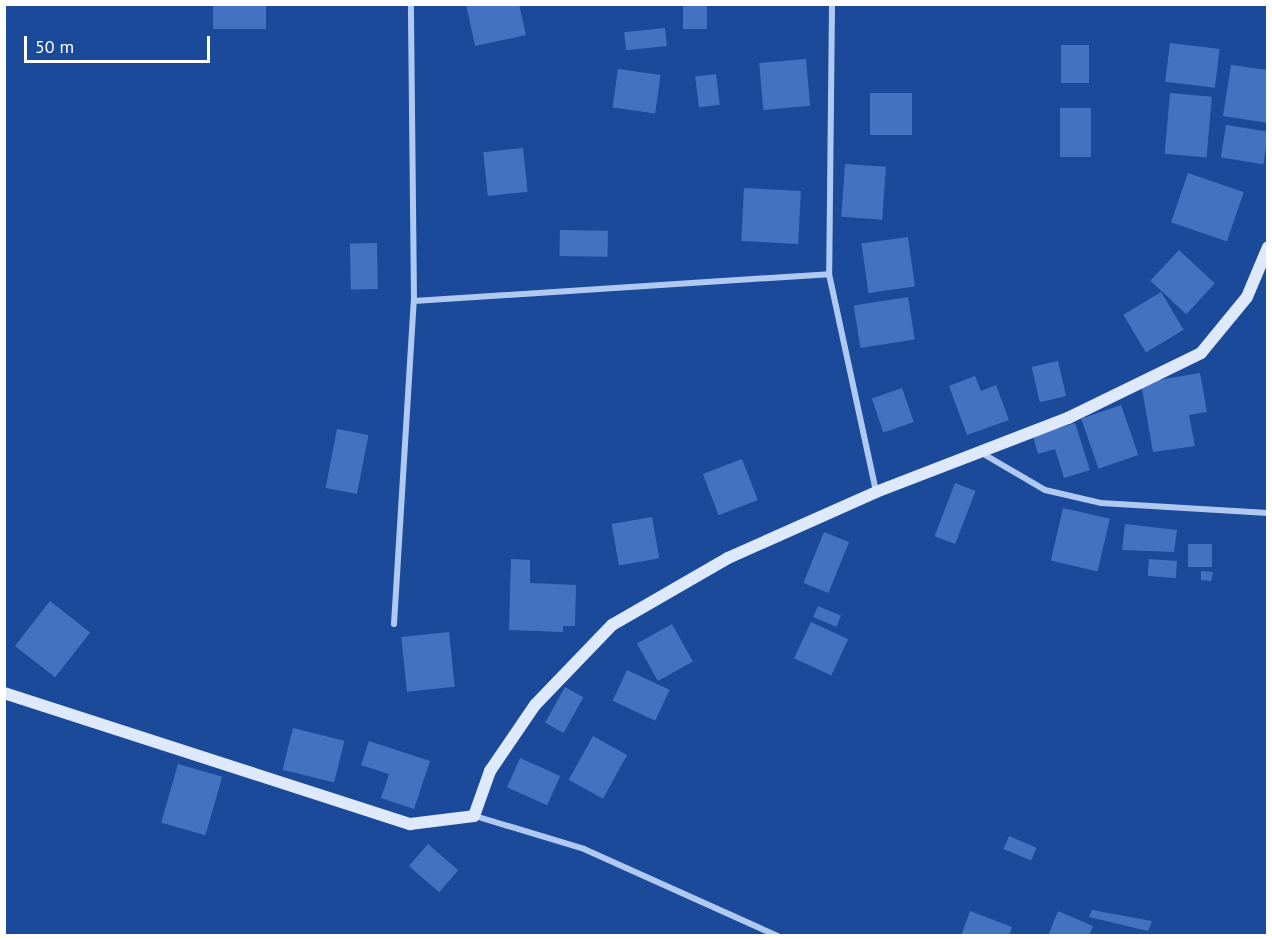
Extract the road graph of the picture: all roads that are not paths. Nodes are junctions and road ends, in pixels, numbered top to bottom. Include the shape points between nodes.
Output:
1 (411, 4) edge
2 (832, 4) edge
3 (1268, 248) edge
4 (828, 274) junction
5 (414, 301) junction
6 (979, 452) junction
7 (876, 492) junction
8 (1268, 513) edge
9 (394, 624) dead end
10 (4, 693) edge
11 (474, 816) junction
12 (778, 936) edge

1 - 5 street
2 - 4 street
3 - 6 street via 1247,297 1201,353 1068,418
4 - 5 street
4 - 7 street
5 - 9 street
6 - 7 street
6 - 8 street via 1045,490 1101,503
7 - 11 street via 728,558 612,625 535,705 490,771
10 - 11 street via 410,824
11 - 12 street via 584,849

